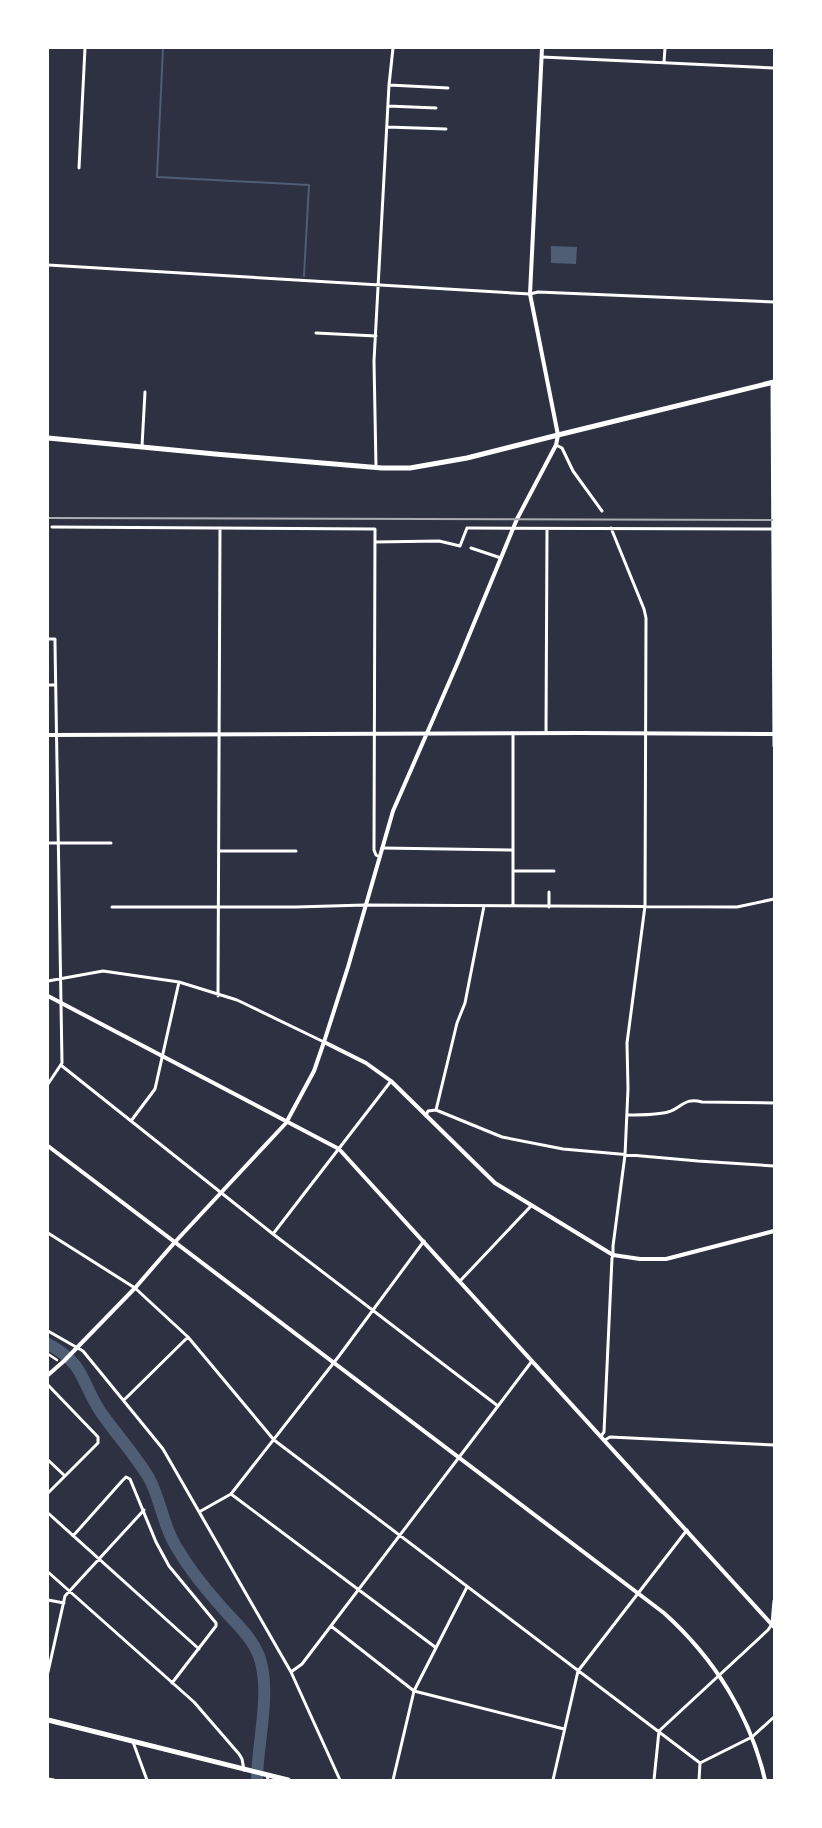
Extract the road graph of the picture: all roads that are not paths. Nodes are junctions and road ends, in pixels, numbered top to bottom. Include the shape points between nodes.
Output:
1 (85, 48) edge
2 (393, 48) edge
3 (542, 48) edge
4 (665, 48) edge
5 (542, 57) junction
6 (664, 62) junction
7 (774, 68) edge
8 (389, 85) junction
9 (448, 88) dead end
10 (388, 106) junction
11 (436, 108) dead end
12 (387, 127) junction
13 (446, 129) dead end
14 (79, 168) dead end
15 (48, 265) edge
16 (379, 286) junction
17 (530, 294) junction
18 (774, 302) edge
19 (316, 333) dead end
20 (376, 336) junction
21 (773, 383) edge
22 (145, 392) dead end
23 (774, 433) edge
24 (558, 435) junction
25 (48, 438) edge
26 (556, 445) junction
27 (142, 446) junction
28 (376, 467) junction
29 (602, 510) dead end
30 (52, 527) dead end
31 (220, 528) junction
32 (514, 528) junction
33 (611, 528) junction
34 (547, 529) junction
35 (774, 529) edge
36 (375, 542) junction
37 (471, 548) dead end
38 (502, 559) junction
39 (48, 639) edge
40 (48, 685) edge
41 (55, 685) junction
42 (374, 733) junction
43 (513, 733) junction
44 (546, 733) junction
45 (220, 734) junction
46 (426, 734) junction
47 (646, 734) junction
48 (774, 734) edge
49 (48, 735) edge
50 (56, 735) junction
51 (774, 746) edge
52 (48, 843) edge
53 (58, 843) junction
54 (110, 843) dead end
55 (382, 848) junction
56 (512, 850) junction
57 (219, 851) junction
58 (296, 851) dead end
59 (380, 857) junction
60 (512, 871) junction
61 (554, 871) dead end
62 (549, 892) dead end
63 (774, 900) edge
64 (365, 905) junction
65 (484, 906) junction
66 (513, 906) junction
67 (549, 906) junction
68 (645, 906) junction
69 (112, 907) dead end
70 (219, 907) junction
71 (62, 979) junction
72 (48, 980) edge
73 (178, 982) junction
74 (48, 996) edge
75 (218, 996) junction
76 (61, 1002) junction
77 (324, 1042) junction
78 (163, 1056) junction
79 (62, 1066) junction
80 (391, 1080) junction
81 (48, 1084) edge
82 (774, 1103) edge
83 (436, 1110) junction
84 (627, 1115) junction
85 (426, 1116) junction
86 (131, 1121) junction
87 (286, 1123) junction
88 (48, 1146) edge
89 (339, 1149) junction
90 (626, 1155) junction
91 (774, 1166) edge
92 (221, 1193) junction
93 (531, 1206) junction
94 (774, 1231) edge
95 (48, 1233) edge
96 (273, 1234) junction
97 (175, 1242) junction
98 (424, 1242) junction
99 (613, 1255) junction
100 (460, 1282) junction
101 (136, 1288) junction
102 (373, 1310) junction
103 (48, 1331) edge
104 (188, 1337) junction
105 (77, 1348) junction
106 (48, 1354) edge
107 (57, 1360) dead end
108 (533, 1361) junction
109 (333, 1362) junction
110 (48, 1375) edge
111 (48, 1385) edge
112 (124, 1400) junction
113 (498, 1406) junction
114 (601, 1436) junction
115 (274, 1440) junction
116 (605, 1440) junction
117 (774, 1446) edge
118 (460, 1458) junction
119 (48, 1460) edge
120 (65, 1476) junction
121 (48, 1493) edge
122 (231, 1494) junction
123 (144, 1510) junction
124 (198, 1512) junction
125 (48, 1513) edge
126 (687, 1530) junction
127 (400, 1535) junction
128 (73, 1536) junction
129 (99, 1560) junction
130 (48, 1572) edge
131 (467, 1587) junction
132 (358, 1590) junction
133 (70, 1592) junction
134 (636, 1593) junction
135 (48, 1600) edge
136 (774, 1602) edge
137 (64, 1603) junction
138 (773, 1625) edge
139 (331, 1626) junction
140 (435, 1647) junction
141 (199, 1649) junction
142 (578, 1671) junction
143 (48, 1672) edge
144 (291, 1672) junction
145 (718, 1675) junction
146 (172, 1683) junction
147 (414, 1691) junction
148 (774, 1717) edge
149 (48, 1720) edge
150 (564, 1729) junction
151 (659, 1732) junction
152 (752, 1737) junction
153 (133, 1742) junction
154 (700, 1763) junction
155 (245, 1770) junction
156 (267, 1777) edge
157 (48, 1779) edge
158 (54, 1780) edge
159 (148, 1780) edge
160 (288, 1780) edge
161 (340, 1780) edge
162 (393, 1780) edge
163 (553, 1780) edge
164 (654, 1780) edge
165 (699, 1780) edge
166 (765, 1780) edge

1 - 14 street
2 - 8 street
3 - 5 street
4 - 6 street
5 - 6 street
5 - 17 street
6 - 7 street
8 - 9 street
8 - 10 street
10 - 11 street
10 - 12 street
12 - 13 street
12 - 16 street
15 - 16 street
16 - 17 street
16 - 20 street
17 - 18 street
17 - 24 street
19 - 20 street
20 - 28 street
21 - 23 street
21 - 24 main road
22 - 27 street
23 - 35 street
24 - 26 street
24 - 28 main road via 441,464 410,468
25 - 27 main road
26 - 29 street via 562,448 573,471
26 - 32 street
27 - 28 main road
30 - 31 street
31 - 36 street via 373,528
31 - 45 street
32 - 34 street
32 - 36 street via 467,528 460,546 439,541
32 - 38 street
33 - 34 street
33 - 35 street
33 - 47 street via 645,614
34 - 44 street
35 - 48 street
36 - 42 street
37 - 38 street
38 - 46 street
39 - 41 street via 55,638
40 - 41 street
41 - 50 street
42 - 45 street
42 - 46 street
42 - 59 street via 374,850
43 - 44 street
43 - 46 street
43 - 56 street
44 - 47 street
45 - 50 street
45 - 57 street
46 - 55 street via 393,811
47 - 48 street
47 - 68 street
48 - 51 street
49 - 50 street
50 - 53 street
52 - 53 street
53 - 54 street
53 - 71 street
55 - 56 street
55 - 59 street
56 - 60 street
57 - 58 street
57 - 70 street
59 - 64 street
60 - 61 street
60 - 66 street
62 - 67 street
63 - 68 street via 737,906
64 - 65 street
64 - 70 street
64 - 77 street
65 - 66 street
65 - 83 street via 466,1003 457,1023
66 - 67 street
67 - 68 street
68 - 84 street via 627,1042
69 - 70 street
70 - 75 street
71 - 72 street
71 - 73 street via 103,971
71 - 76 street
73 - 75 street
73 - 78 street
74 - 76 street
75 - 77 street via 237,1000
76 - 78 street
76 - 79 street
77 - 80 street
77 - 87 street via 314,1070
78 - 86 street via 154,1092
78 - 87 street
79 - 81 street
79 - 86 street
80 - 85 street
80 - 89 street
82 - 84 street via 695,1100 667,1112
83 - 85 street via 428,1111
83 - 90 street via 514,1140
84 - 90 street
85 - 93 street via 495,1183
86 - 92 street
87 - 89 street
87 - 92 street
88 - 97 street
89 - 96 street
89 - 98 street
90 - 91 street
90 - 99 street
92 - 96 street
92 - 97 street
93 - 99 street
93 - 100 street
94 - 99 street via 666,1259
95 - 101 street
96 - 102 street
97 - 101 street
97 - 109 street
98 - 100 street
98 - 102 street
99 - 114 street via 604,1432
100 - 108 street
101 - 104 street
101 - 105 street
102 - 109 street
102 - 113 street
103 - 105 street
104 - 112 street
104 - 115 street
105 - 110 street
105 - 112 street
106 - 107 street
108 - 113 street
108 - 114 street
109 - 115 street
109 - 118 street
111 - 120 street via 99,1440
112 - 124 street via 163,1449
113 - 118 street
114 - 116 street
115 - 122 street
115 - 127 street
116 - 117 street via 610,1437
116 - 126 street
118 - 127 street
118 - 134 street
119 - 120 street
120 - 121 street
122 - 124 street
122 - 132 street
123 - 128 street via 132,1481 126,1478
123 - 129 street
123 - 141 street via 169,1566 216,1623
124 - 144 street
125 - 128 street
126 - 134 street
126 - 138 street
127 - 131 street
127 - 132 street
128 - 129 street
129 - 133 street
129 - 141 street
130 - 133 street
131 - 140 street
131 - 142 street
132 - 139 street
132 - 140 street
133 - 137 street
133 - 146 street
134 - 142 street
134 - 145 street via 674,1623
135 - 137 street
136 - 138 street
137 - 143 street
138 - 145 street
139 - 144 street via 302,1664
139 - 147 street
140 - 147 street
141 - 146 street
142 - 150 street
142 - 151 street
144 - 161 street
145 - 151 street
145 - 152 street
146 - 155 street via 205,1713 239,1754
147 - 150 street
147 - 162 street
148 - 152 street
149 - 153 main road
150 - 163 street
151 - 154 street
151 - 164 street
152 - 154 street
152 - 166 street
153 - 155 main road
153 - 159 street
154 - 165 street
155 - 156 main road
156 - 160 main road
157 - 158 street

